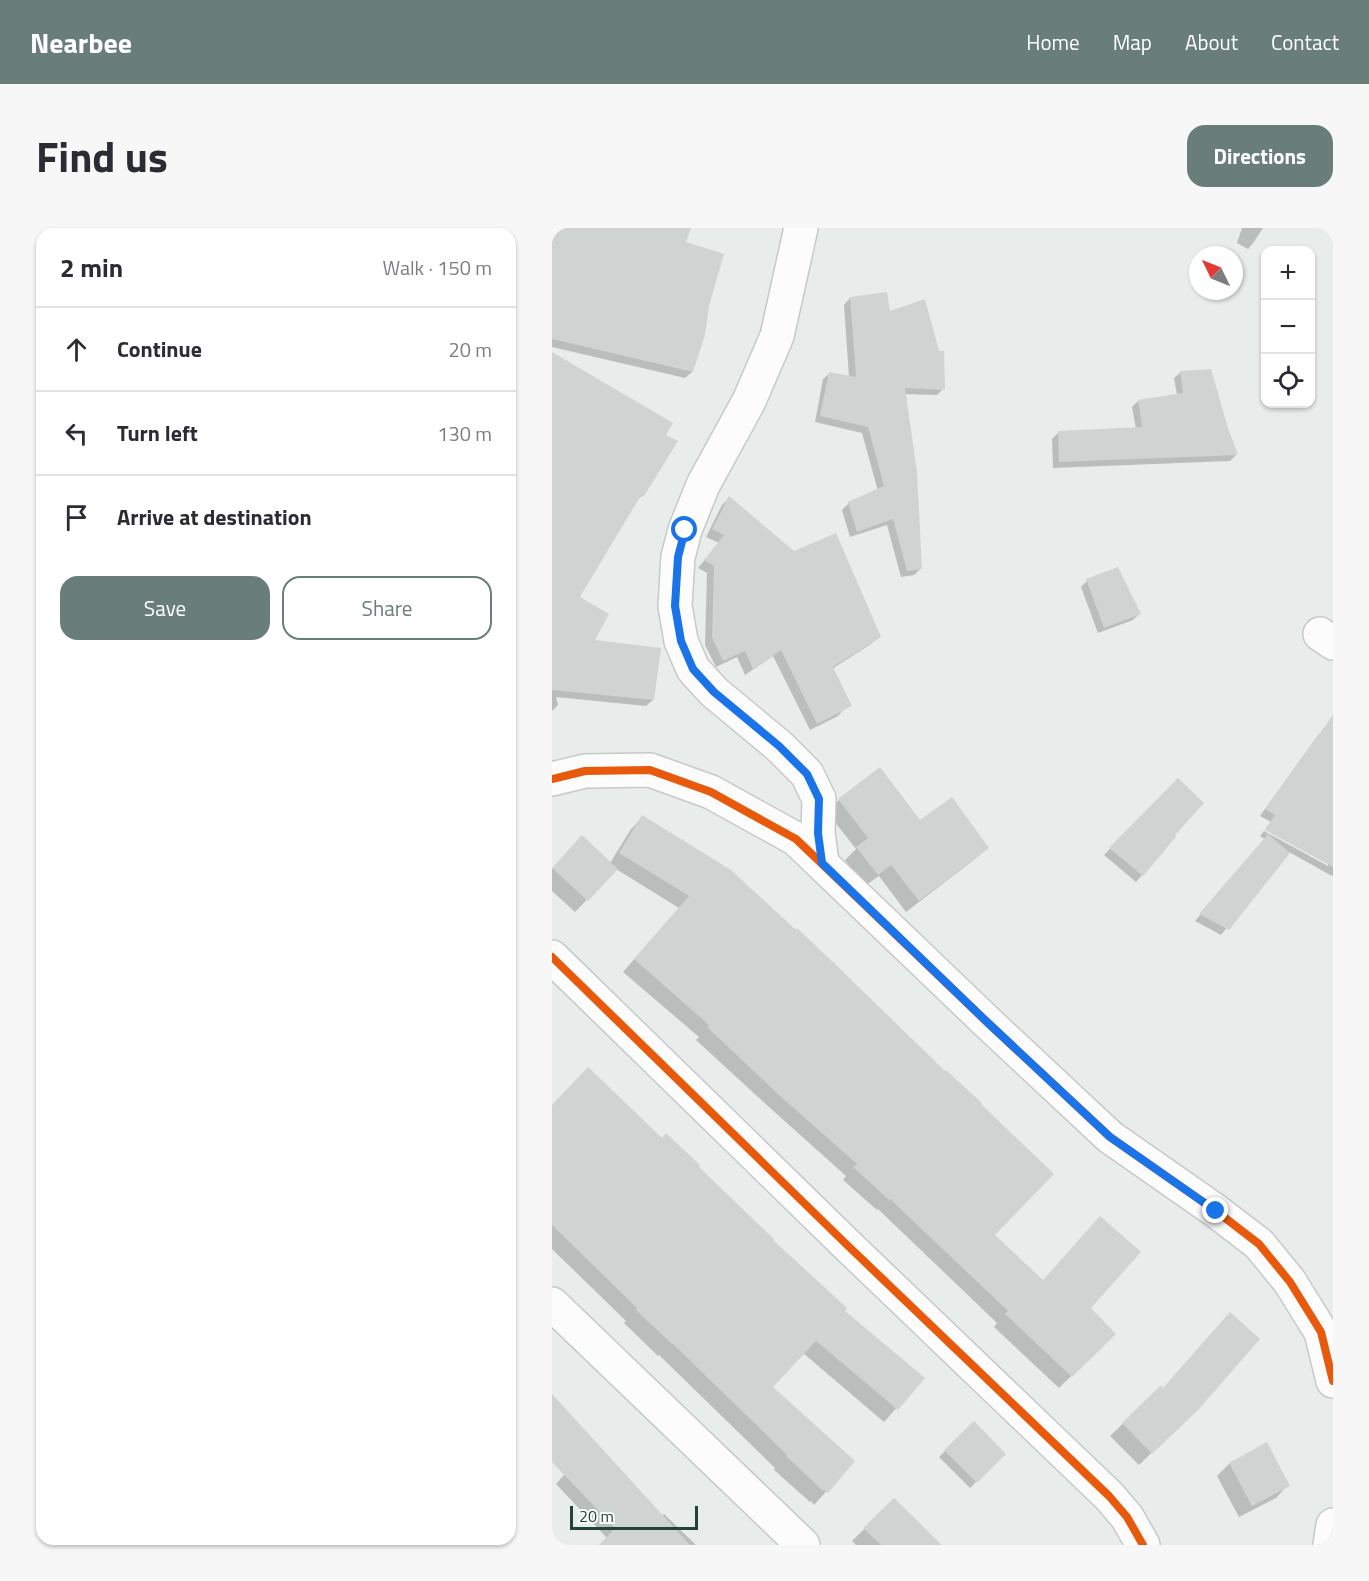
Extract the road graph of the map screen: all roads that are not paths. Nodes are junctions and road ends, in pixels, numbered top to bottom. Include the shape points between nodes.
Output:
1 (801, 228) edge
2 (552, 779) edge
3 (822, 863) junction
4 (552, 957) edge
5 (552, 1304) edge
6 (1333, 1381) edge
7 (1333, 1525) edge
8 (803, 1545) edge
9 (1143, 1545) edge
10 (1330, 1545) edge

1 - 3 street via 777,336 749,401 703,485 685,530 678,557 675,606 681,641 693,669 807,774 819,799
2 - 3 street via 585,771 650,770 711,792 796,839
3 - 6 street via 1110,1137 1259,1244 1290,1282 1321,1332
4 - 9 street via 1109,1496
5 - 8 street
7 - 10 street

